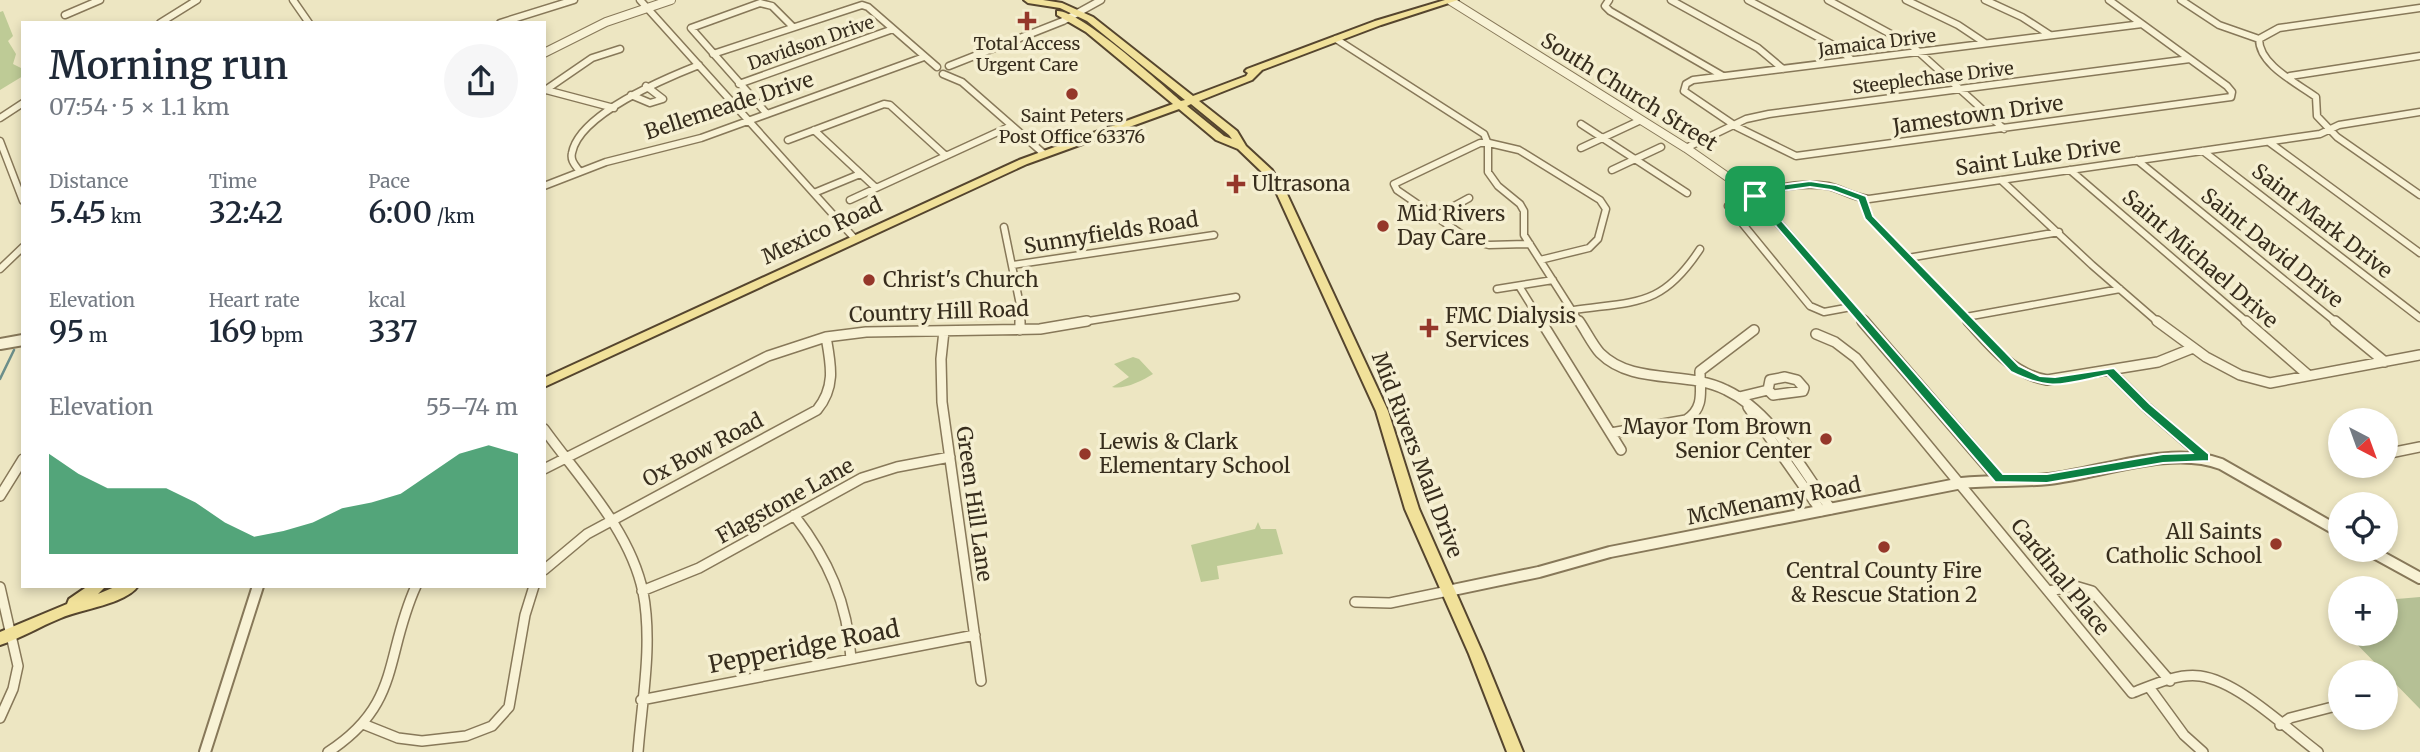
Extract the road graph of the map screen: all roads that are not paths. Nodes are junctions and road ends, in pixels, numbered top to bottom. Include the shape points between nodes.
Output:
1 (100, 0) edge
2 (197, 0) edge
3 (293, 0) edge
4 (574, 0) edge
5 (640, 0) edge
6 (671, 0) edge
7 (1028, 0) edge
8 (1101, 0) edge
9 (1452, 0) edge
10 (1671, 0) edge
11 (1748, 0) edge
12 (1828, 0) edge
13 (1906, 0) edge
14 (1984, 0) edge
15 (2109, 0) edge
16 (2181, 0) edge
17 (1607, 1) edge
18 (648, 7) junction
19 (2420, 8) edge
20 (65, 15) dead end
21 (1074, 15) junction
22 (163, 21) edge
23 (308, 21) edge
24 (507, 21) edge
25 (2142, 24) junction
26 (793, 27) junction
27 (893, 29) junction
28 (2050, 35) junction
29 (1336, 39) junction
30 (2259, 40) junction
31 (699, 41) junction
32 (1985, 43) junction
33 (682, 46) junction
34 (620, 49) dead end
35 (546, 52) edge
36 (1918, 52) junction
37 (713, 54) junction
38 (2420, 56) edge
39 (924, 57) junction
40 (2190, 59) junction
41 (1852, 60) junction
42 (699, 65) junction
43 (937, 67) junction
44 (950, 67) junction
45 (1783, 69) junction
46 (943, 74) junction
47 (1723, 76) junction
48 (2290, 76) junction
49 (962, 82) junction
50 (739, 83) junction
51 (646, 86) junction
52 (1960, 89) junction
53 (546, 90) edge
54 (546, 91) edge
55 (631, 95) junction
56 (1182, 100) junction
57 (21, 104) edge
58 (614, 108) junction
59 (2420, 112) edge
60 (767, 114) junction
61 (2411, 114) junction
62 (0, 118) edge
63 (1641, 120) junction
64 (2420, 120) edge
65 (749, 121) junction
66 (1581, 124) dead end
67 (1735, 124) junction
68 (1011, 126) junction
69 (2004, 129) junction
70 (2329, 129) junction
71 (814, 130) junction
72 (1603, 138) junction
73 (788, 140) dead end
74 (0, 141) edge
75 (2269, 142) junction
76 (1489, 143) junction
77 (1661, 147) dead end
78 (1242, 148) joint
79 (1581, 148) dead end
80 (1686, 148) junction
81 (2203, 151) junction
82 (1043, 153) junction
83 (946, 156) junction
84 (1635, 159) junction
85 (2137, 160) junction
86 (1612, 170) dead end
87 (2070, 170) junction
88 (580, 172) junction
89 (860, 174) junction
90 (2001, 180) junction
91 (546, 185) edge
92 (876, 188) junction
93 (814, 193) junction
94 (1687, 193) dead end
95 (2420, 195) edge
96 (21, 196) edge
97 (1755, 196) junction
98 (1469, 198) dead end
99 (1863, 198) junction
100 (850, 200) dead end
101 (1436, 216) junction
102 (1004, 227) dead end
103 (2059, 232) junction
104 (1214, 235) dead end
105 (855, 239) junction
106 (1530, 244) junction
107 (21, 249) edge
108 (1700, 249) dead end
109 (2420, 253) edge
110 (1908, 258) junction
111 (1540, 260) junction
112 (1013, 265) junction
113 (0, 269) edge
114 (1553, 280) junction
115 (1519, 286) junction
116 (1497, 289) dead end
117 (2120, 289) junction
118 (1236, 297) dead end
119 (1851, 307) junction
120 (1574, 310) junction
121 (1966, 317) junction
122 (2420, 318) edge
123 (1020, 330) junction
124 (1754, 330) dead end
125 (944, 331) junction
126 (1816, 334) dead end
127 (826, 337) junction
128 (21, 340) edge
129 (0, 344) edge
130 (2193, 348) junction
131 (2420, 355) edge
132 (2385, 362) junction
133 (2110, 371) junction
134 (2308, 375) junction
135 (546, 382) edge
136 (1700, 382) junction
137 (1768, 390) dead end
138 (1739, 397) junction
139 (546, 432) edge
140 (1611, 433) junction
141 (2420, 447) edge
142 (1621, 450) dead end
143 (2398, 451) edge
144 (950, 457) junction
145 (2205, 457) junction
146 (565, 458) junction
147 (21, 462) edge
148 (546, 468) edge
149 (1999, 479) junction
150 (1962, 483) junction
151 (0, 496) edge
152 (1826, 510) junction
153 (794, 515) junction
154 (610, 522) junction
155 (2328, 525) edge
156 (2391, 562) edge
157 (546, 568) edge
158 (2420, 578) edge
159 (0, 587) edge
160 (96, 588) edge
161 (127, 588) edge
162 (257, 588) edge
163 (415, 588) edge
164 (533, 588) edge
165 (642, 591) junction
166 (1448, 591) junction
167 (2049, 591) junction
168 (1355, 602) dead end
169 (58, 612) junction
170 (975, 635) junction
171 (6, 636) edge
172 (851, 659) junction
173 (981, 681) dead end
174 (2170, 681) junction
175 (2150, 687) junction
176 (641, 701) junction
177 (2328, 708) edge
178 (0, 718) edge
179 (363, 724) junction
180 (2280, 724) junction
181 (205, 752) edge
182 (328, 752) edge
183 (638, 752) edge
184 (1515, 752) edge
185 (2203, 752) edge
186 (2318, 752) edge

1 - 20 street
2 - 22 street
3 - 23 street
4 - 24 street
5 - 18 street
6 - 18 street
7 - 21 main road, Mid Rivers Mall Drive
8 - 21 street
9 - 29 main road, Mexico Road
9 - 63 street, South Church Street
10 - 45 street via 1758,48
11 - 41 street
12 - 36 street
13 - 32 street
14 - 28 street
15 - 25 street
16 - 30 street via 2219,25
17 - 47 street via 1610,11
18 - 33 street
18 - 35 street
19 - 30 street via 2279,29
21 - 44 street
21 - 56 main road, Mid Rivers Mall Drive
25 - 28 street, Jamaica Drive
25 - 40 street
26 - 27 street via 862,5
26 - 31 street via 772,6 760,3 695,24 691,28
26 - 37 street
27 - 39 street
27 - 50 street, Davidson Drive
28 - 32 street, Jamaica Drive
29 - 56 main road, Mexico Road via 1258,70 1249,78
29 - 76 street via 1477,128
30 - 48 street via 2267,60
31 - 33 street
31 - 37 street
32 - 36 street, Jamaica Drive
33 - 42 street
34 - 53 street via 592,58
36 - 41 street, Jamaica Drive
36 - 52 street
37 - 50 street
38 - 48 street
39 - 43 street
39 - 60 street, Bellemeade Drive
40 - 52 street, Steeplechase Drive
40 - 69 street, Jamestown Drive via 2227,86 2232,94 2228,99
41 - 45 street, Jamaica Drive
42 - 51 street
42 - 65 street
43 - 44 street
43 - 46 street
44 - 46 street
44 - 49 street
45 - 47 street, Jamaica Drive
46 - 49 street
47 - 67 street, Jamaica Drive via 1689,82 1684,91
48 - 70 street via 2316,97 2317,116
49 - 68 street
50 - 60 street
51 - 55 street
51 - 55 street via 663,99 650,103
52 - 67 street, Steeplechase Drive via 1769,114
52 - 69 street
54 - 58 street
55 - 58 street
56 - 78 main road, Mid Rivers Mall Drive via 1233,133
56 - 82 main road, Mexico Road via 1137,122
57 - 62 street
58 - 88 street via 576,140 570,153
59 - 61 street, Saint Luke Drive
60 - 65 street, Bellemeade Drive
61 - 64 street
61 - 70 street, Saint Luke Drive
63 - 72 street
63 - 80 street, South Church Street
65 - 88 street, Bellemeade Drive
65 - 93 street
66 - 72 street
67 - 69 street, Jamestown Drive via 1796,156
67 - 80 street, Steeplechase Drive
68 - 82 street
68 - 83 street
70 - 75 street, Saint Luke Drive
70 - 95 street
71 - 73 street
71 - 83 street via 875,106 890,105
71 - 89 street
72 - 79 street
72 - 84 street
74 - 96 street
75 - 81 street, Saint Luke Drive
75 - 109 street
76 - 101 street via 1480,143 1394,184
76 - 106 street via 1489,173 1497,186 1520,204 1524,235
76 - 111 street via 1526,154 1600,200 1606,209 1598,239 1589,248
77 - 84 street
78 - 166 main road, Mid Rivers Mall Drive via 1275,183 1311,256 1382,411 1412,509
80 - 97 street, South Church Street
81 - 85 street, Saint Luke Drive
81 - 122 street, Saint Mark Drive
82 - 105 main road, Mexico Road
83 - 92 street
84 - 86 street
84 - 94 street
85 - 87 street, Saint Luke Drive
85 - 132 street, Saint David Drive
87 - 90 street, Saint Luke Drive
87 - 134 street, Saint Michael Drive
88 - 91 street, Bellemeade Drive
89 - 92 street
89 - 93 street
90 - 99 street, Saint Luke Drive
90 - 103 street
92 - 100 street
93 - 105 street
97 - 99 street, Saint Luke Drive via 1766,190 1810,184
97 - 119 street, South Church Street
97 - 119 street, Saint Luke Drive via 1731,204 1729,209 1810,306 1824,312
98 - 101 street
99 - 110 street via 1869,217
101 - 106 street via 1479,244
102 - 112 street
103 - 110 street
103 - 117 street
104 - 112 street, Sunnyfields Road
105 - 135 main road, Mexico Road
106 - 111 street
107 - 113 street
108 - 120 street via 1675,282 1662,291
110 - 121 street
111 - 114 street
112 - 123 street
114 - 115 street
114 - 120 street
115 - 116 street
115 - 140 street
117 - 121 street
117 - 130 street
118 - 123 street, Country Hill Road
119 - 149 street, South Church Street
120 - 136 street via 1599,352 1616,366
121 - 133 street via 2015,369 2038,380
123 - 125 street, Country Hill Road
124 - 136 street via 1705,365
125 - 127 street, Country Hill Road
125 - 144 street, Green Hill Lane via 940,385
126 - 150 street, Cardinal Place via 1856,358
127 - 146 street, Country Hill Road via 768,356
127 - 154 street, Ox Bow Road via 833,381 817,410
128 - 129 street
130 - 133 street via 2158,362
130 - 134 street via 2259,383
131 - 132 street
132 - 134 street
133 - 145 street
136 - 138 street
136 - 140 street via 1702,402 1695,416
137 - 138 street
138 - 152 street
139 - 146 street
140 - 142 street
141 - 143 street
144 - 153 street, Flagstone Lane via 878,472
144 - 170 street, Green Hill Lane
145 - 149 street, McMenamy Road via 2163,459 2047,479
145 - 155 street
146 - 148 street, Country Hill Road
146 - 154 street
147 - 151 street
149 - 150 street, McMenamy Road
150 - 152 street, McMenamy Road
150 - 167 street, Cardinal Place
152 - 166 street, McMenamy Road via 1610,552
153 - 165 street, Flagstone Lane via 699,568
153 - 172 street via 838,582 848,617
154 - 157 street, Ox Bow Road via 570,546
154 - 165 street via 633,559
156 - 158 street
159 - 171 street
160 - 169 main road
161 - 169 main road
162 - 181 street
163 - 179 street via 401,619 384,690
164 - 179 street via 509,707 501,720 487,729 425,741 390,736
165 - 176 street via 646,637
166 - 168 street, McMenamy Road via 1394,603
166 - 184 main road, Mid Rivers Mall Drive
167 - 174 street via 2076,586 2092,592
167 - 175 street, Cardinal Place via 2132,693
169 - 171 main road
170 - 172 street, Pepperidge Road
170 - 173 street, Green Hill Lane
171 - 178 street via 18,666
172 - 176 street, Pepperidge Road
174 - 175 street
174 - 180 street via 2202,676 2218,681
175 - 185 street via 2184,735
176 - 183 street
177 - 180 street
179 - 182 street
180 - 186 street

